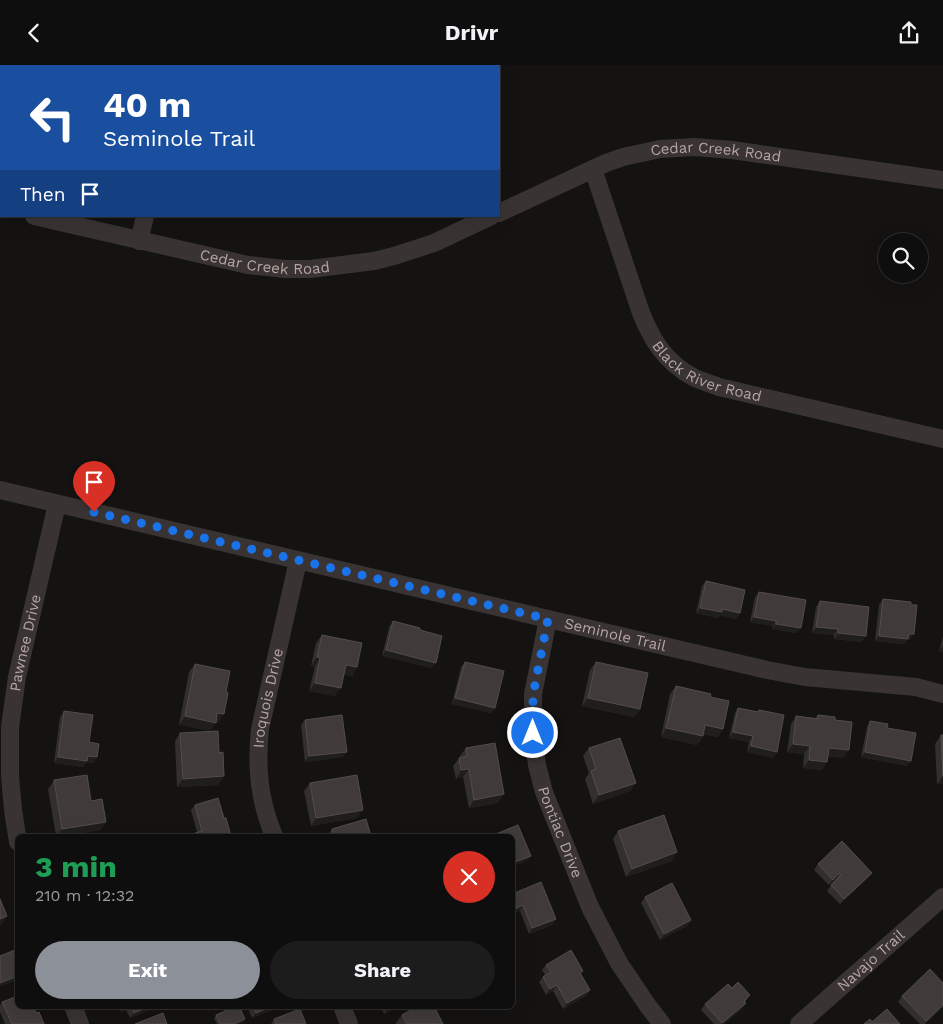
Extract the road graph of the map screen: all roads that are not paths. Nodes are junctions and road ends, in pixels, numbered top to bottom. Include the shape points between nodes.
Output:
1 (592, 169) junction
2 (943, 180) edge
3 (500, 213) edge
4 (38, 217) edge
5 (144, 217) edge
6 (489, 217) edge
7 (139, 241) junction
8 (943, 439) edge
9 (0, 490) edge
10 (57, 504) junction
11 (298, 561) junction
12 (548, 619) junction
13 (943, 694) edge
14 (17, 834) edge
15 (273, 834) edge
16 (943, 897) edge
17 (74, 1009) edge
18 (343, 1009) edge
19 (80, 1024) edge
20 (349, 1024) edge
21 (662, 1024) edge
22 (799, 1024) edge

1 - 2 street, Cedar Creek Road via 623,157 660,149 694,147
1 - 3 street, Cedar Creek Road
1 - 8 street, Black River Road via 647,328 677,367 719,387
4 - 7 street, Cedar Creek Road
5 - 7 street
6 - 7 street, Cedar Creek Road via 434,243 394,256 310,269 248,265
9 - 10 street, Seminole Trail
10 - 11 street, Seminole Trail
10 - 14 street, Pawnee Drive via 17,677 10,727 12,809
11 - 12 street, Seminole Trail
11 - 15 street, Iroquois Drive via 260,729 260,786
12 - 13 street, Seminole Trail via 767,670 805,677 916,687
12 - 21 street, Pontiac Drive via 533,695 533,733 544,793 590,907 620,963
16 - 22 street, Navajo Trail
17 - 19 street
18 - 20 street

